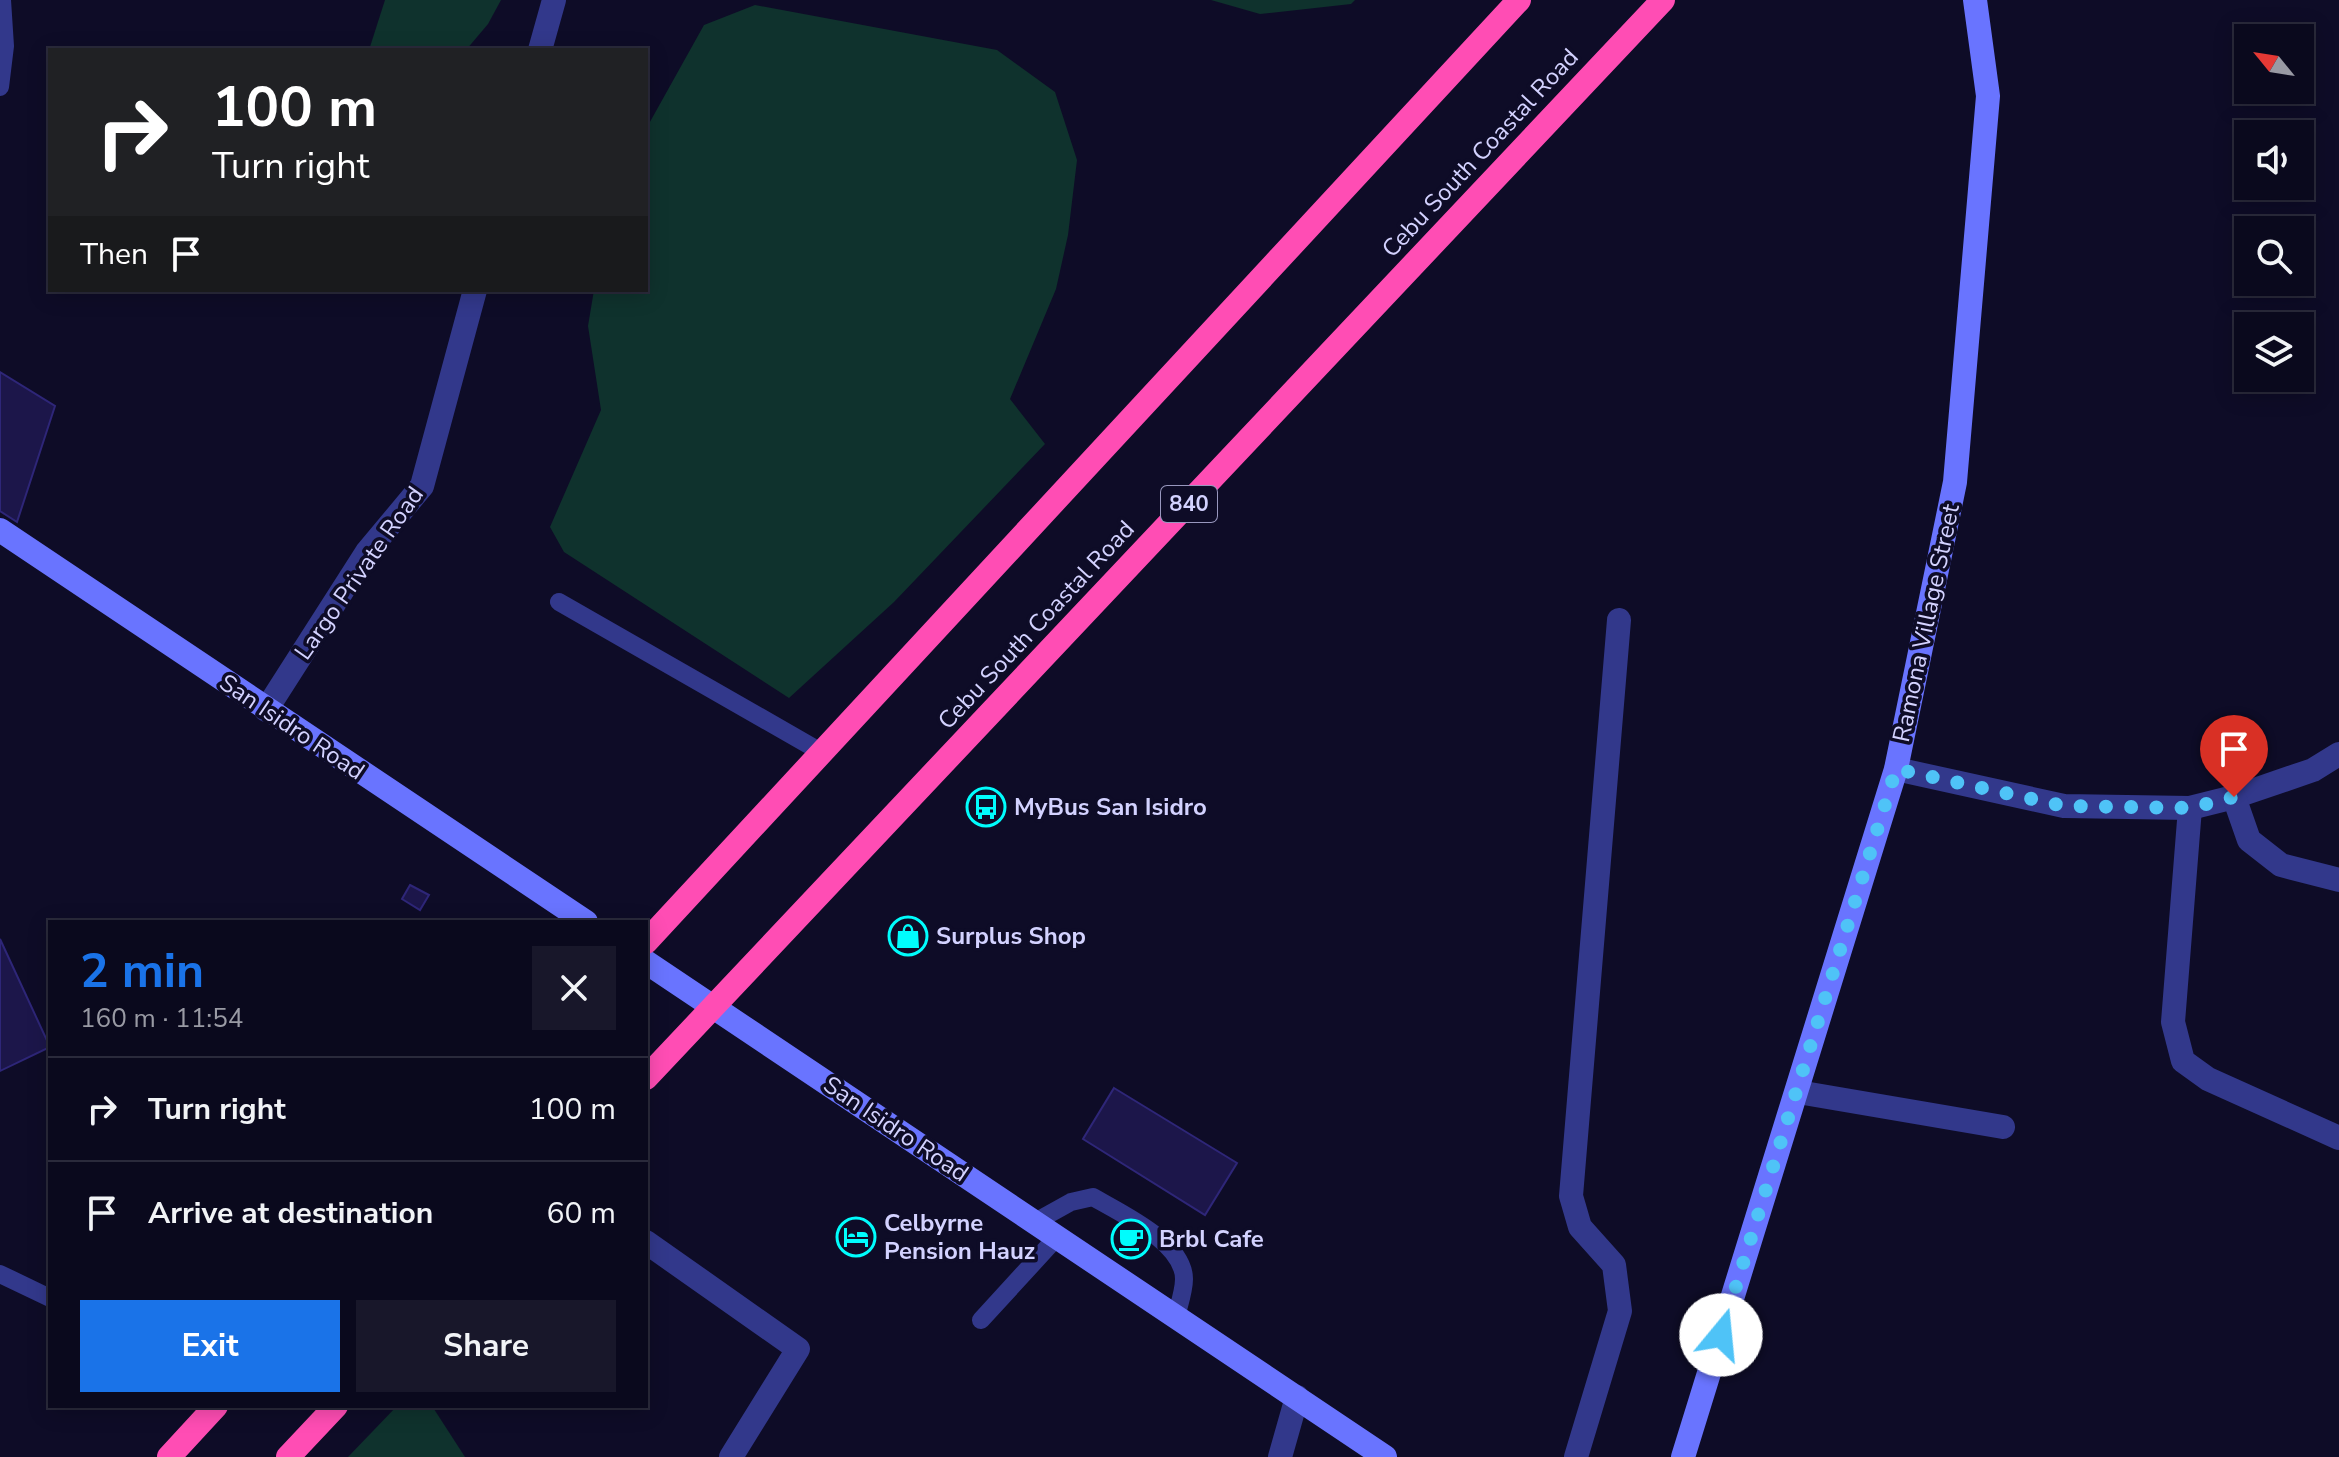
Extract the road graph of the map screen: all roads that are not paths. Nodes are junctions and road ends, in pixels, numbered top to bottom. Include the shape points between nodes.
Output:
1 (2, 0) edge
2 (554, 0) edge
3 (1519, 0) edge
4 (1663, 0) edge
5 (1975, 0) edge
6 (541, 48) edge
7 (0, 87) edge
8 (474, 292) edge
9 (0, 530) edge
10 (559, 602) dead end
11 (1619, 620) dead end
12 (266, 710) junction
13 (821, 752) junction
14 (2339, 754) edge
15 (1896, 769) junction
16 (2234, 797) junction
17 (2190, 808) junction
18 (2339, 880) edge
19 (583, 920) edge
20 (648, 940) edge
21 (648, 963) edge
22 (714, 1007) junction
23 (648, 1076) edge
24 (1798, 1092) junction
25 (2003, 1127) dead end
26 (2339, 1138) edge
27 (1035, 1222) junction
28 (1057, 1237) junction
29 (648, 1243) edge
30 (0, 1274) edge
31 (48, 1297) edge
32 (1176, 1317) junction
33 (981, 1320) dead end
34 (1297, 1397) junction
35 (214, 1408) edge
36 (334, 1408) edge
37 (169, 1457) edge
38 (288, 1457) edge
39 (731, 1457) edge
40 (1280, 1457) edge
41 (1385, 1457) edge
42 (1576, 1457) edge
43 (1683, 1457) edge

1 - 7 lane via 5,46
2 - 6 street
3 - 13 highway
4 - 22 highway, Cebu South Coastal Road / 840
5 - 15 street, Ramona Village Street via 1988,96 1955,482
8 - 12 street, Largo Private Road via 422,486 367,552
9 - 12 street, San Isidro Road
10 - 13 lane
11 - 42 street via 1571,1196 1580,1227 1614,1265 1620,1311
12 - 19 street, San Isidro Road
13 - 20 highway
14 - 16 street via 2313,770
15 - 17 street via 2064,806
15 - 24 street, Ramona Village Street
16 - 17 street
16 - 18 street via 2249,840 2281,865
17 - 26 street via 2173,1022 2183,1061 2208,1079
21 - 22 street, San Isidro Road
22 - 23 highway, Cebu South Coastal Road / 840
22 - 27 street, San Isidro Road
24 - 25 street
24 - 43 street, Ramona Village Street
27 - 28 street, San Isidro Road
27 - 32 lane via 1071,1202 1093,1197 1137,1223 1171,1248 1184,1277
28 - 32 street, San Isidro Road
28 - 33 lane
29 - 39 street via 798,1349
30 - 31 lane
32 - 34 street, San Isidro Road
34 - 40 street
34 - 41 street, San Isidro Road
35 - 37 highway
36 - 38 highway

